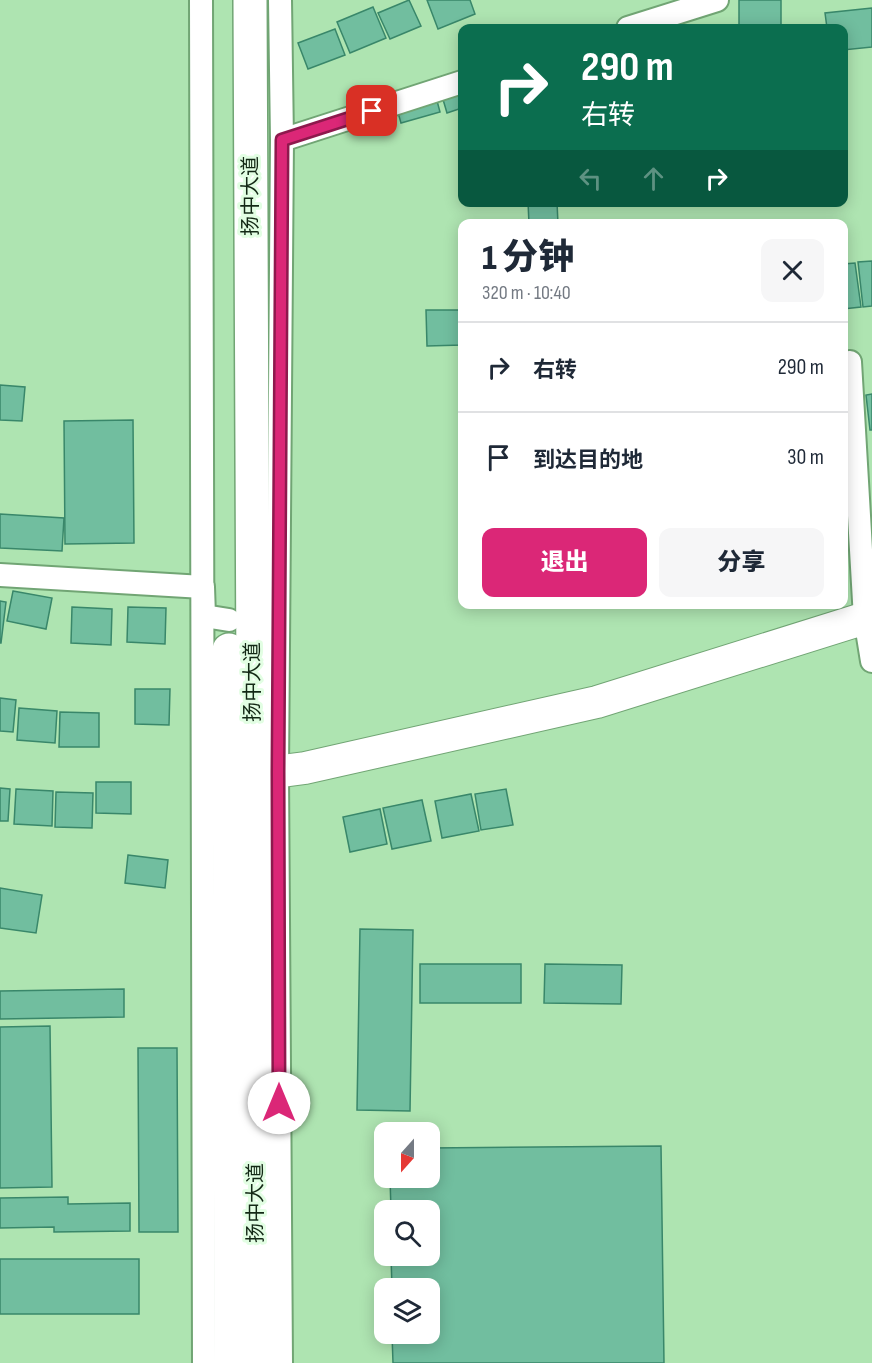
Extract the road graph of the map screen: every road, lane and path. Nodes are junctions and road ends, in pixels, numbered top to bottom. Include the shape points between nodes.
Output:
1 (201, 0) edge
2 (227, 0) edge
3 (250, 0) edge
4 (280, 0) edge
5 (717, 0) edge
6 (641, 24) edge
7 (458, 83) edge
8 (282, 140) junction
9 (850, 362) dead end
10 (0, 575) edge
11 (203, 587) junction
12 (868, 617) edge
13 (229, 620) junction
14 (872, 661) edge
15 (252, 774) junction
16 (204, 1363) edge
17 (231, 1363) edge
18 (256, 1363) edge
19 (281, 1363) edge

1 - 11 street
2 - 13 main road, 扬中大道
3 - 15 main road, 扬中大道
4 - 8 street
5 - 6 street
7 - 8 street
8 - 15 street
9 - 12 street
10 - 11 street
11 - 13 street via 204,616
11 - 16 street
12 - 14 street
12 - 15 street via 597,702
13 - 15 main road, 扬中大道
15 - 17 main road, 扬中大道
15 - 18 main road, 扬中大道
15 - 19 street

